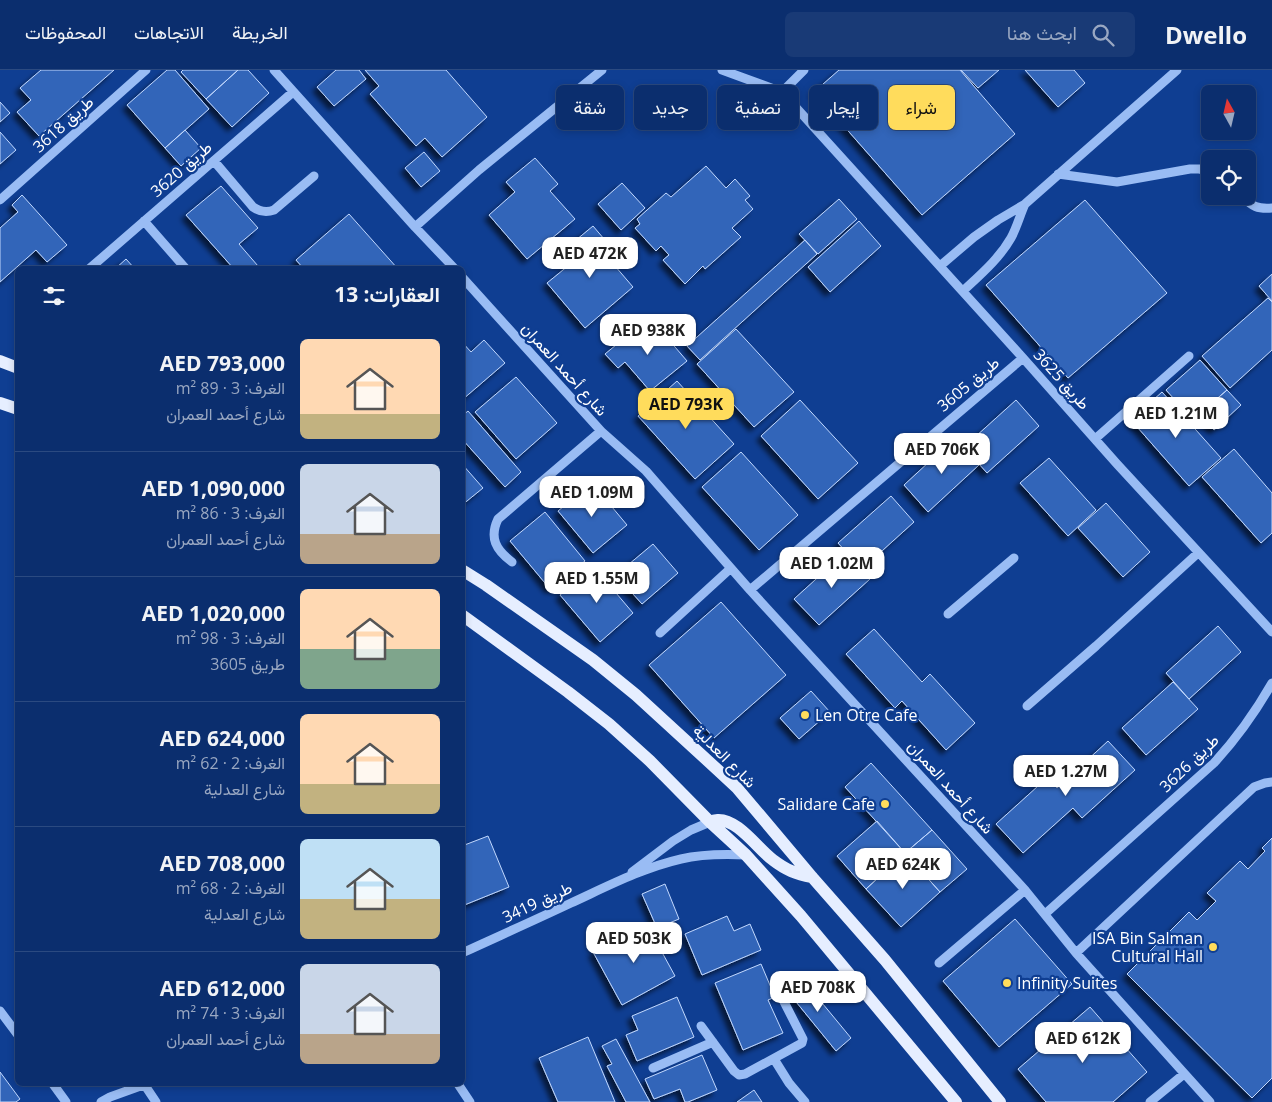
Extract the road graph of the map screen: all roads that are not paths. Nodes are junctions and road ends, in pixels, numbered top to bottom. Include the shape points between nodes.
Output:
1 (146, 70) edge
2 (274, 70) edge
3 (602, 70) edge
4 (722, 70) edge
5 (804, 70) edge
6 (1177, 70) edge
7 (763, 85) edge
8 (789, 85) edge
9 (294, 92) junction
10 (799, 111) edge
11 (214, 161) junction
12 (1201, 169) edge
13 (1058, 174) junction
14 (314, 176) dead end
15 (0, 200) edge
16 (1024, 204) junction
17 (1252, 205) edge
18 (1272, 208) edge
19 (144, 221) junction
20 (415, 227) junction
21 (92, 266) edge
22 (183, 266) edge
23 (452, 266) edge
24 (940, 266) junction
25 (465, 280) edge
26 (963, 291) junction
27 (1189, 356) dead end
28 (1023, 358) junction
29 (0, 361) edge
30 (15, 367) edge
31 (0, 403) edge
32 (15, 408) edge
33 (601, 431) junction
34 (1095, 439) junction
35 (1198, 552) junction
36 (1014, 558) dead end
37 (512, 562) dead end
38 (732, 568) junction
39 (465, 572) edge
40 (750, 590) junction
41 (948, 614) dead end
42 (465, 617) edge
43 (1272, 632) edge
44 (660, 633) dead end
45 (1272, 683) edge
46 (1269, 694) edge
47 (1027, 706) dead end
48 (1272, 782) edge
49 (710, 822) junction
50 (746, 855) junction
51 (812, 877) junction
52 (624, 879) junction
53 (1025, 890) junction
54 (1045, 914) junction
55 (465, 951) edge
56 (1076, 952) junction
57 (939, 963) dead end
58 (778, 990) dead end
59 (0, 1011) edge
60 (701, 1026) dead end
61 (15, 1031) edge
62 (713, 1042) junction
63 (774, 1059) junction
64 (653, 1068) dead end
65 (1184, 1074) junction
66 (54, 1086) edge
67 (140, 1086) edge
68 (146, 1086) edge
69 (459, 1086) edge
70 (66, 1102) edge
71 (101, 1102) edge
72 (156, 1102) edge
73 (470, 1102) edge
74 (805, 1102) edge
75 (956, 1102) edge
76 (1000, 1102) edge
77 (1150, 1102) edge
78 (1210, 1102) edge

1 - 15 street, طريق 3618
2 - 9 street
3 - 20 street via 479,170
4 - 7 street, طريق 3625
5 - 8 street
6 - 13 street
9 - 11 street, طريق 3620
9 - 20 street
10 - 24 street, طريق 3625
11 - 14 street via 253,207 264,212 274,210
11 - 19 street, طريق 3620
12 - 13 street via 1117,182
13 - 16 street
16 - 24 street via 974,237
16 - 26 street via 1012,237 1001,253
17 - 18 street
19 - 21 street, طريق 3620
19 - 22 street
20 - 23 street
24 - 26 street, طريق 3625
25 - 33 street, شارع أحمد العمران
26 - 28 street, طريق 3625
27 - 34 street
28 - 34 street, طريق 3625
28 - 40 street, طريق 3605
29 - 30 main road
31 - 32 main road
33 - 37 street via 498,519 494,540 502,555
33 - 38 street, شارع أحمد العمران via 646,471
34 - 35 street, طريق 3625
35 - 43 street, طريق 3625
35 - 47 street
36 - 41 street
38 - 40 street, شارع أحمد العمران
38 - 44 street
39 - 51 main road, شارع العدلية via 593,660 649,707 737,788
40 - 53 street, شارع أحمد العمران
42 - 49 main road via 609,724
45 - 46 street, طريق 3626
46 - 54 street, طريق 3626 via 1214,763
48 - 56 street via 1254,787
49 - 50 main road
49 - 51 main road via 727,821 735,825 783,867 794,874
49 - 52 street, طريق 3419 via 673,841
50 - 52 street, طريق 3419 via 681,859
50 - 75 main road
51 - 76 main road, شارع العدلية via 885,960
52 - 55 street, طريق 3419
53 - 54 street, شارع أحمد العمران
53 - 57 street
54 - 56 street, شارع أحمد العمران
56 - 65 street, شارع أحمد العمران
58 - 63 street via 803,1039 802,1044
59 - 61 street
60 - 62 street
62 - 63 street via 739,1075
62 - 64 street
63 - 74 street
65 - 77 street
65 - 78 street, شارع أحمد العمران
66 - 70 street
67 - 71 street
68 - 72 street
69 - 73 street

